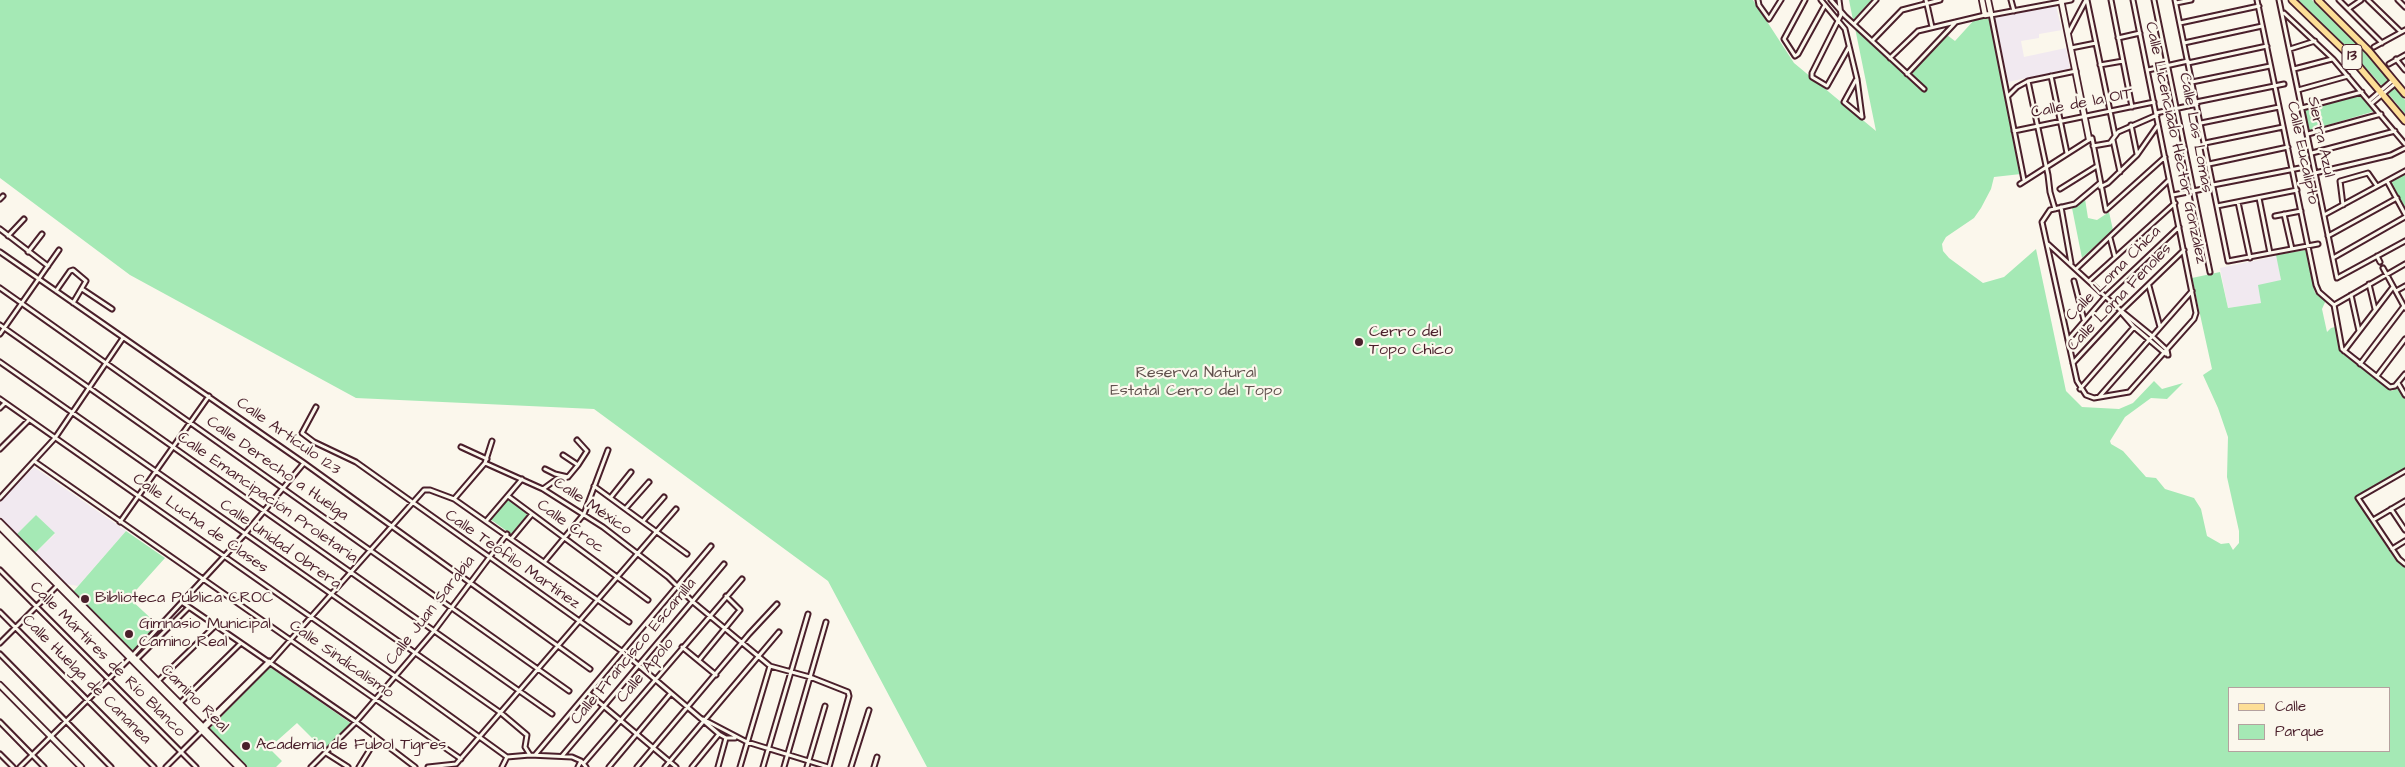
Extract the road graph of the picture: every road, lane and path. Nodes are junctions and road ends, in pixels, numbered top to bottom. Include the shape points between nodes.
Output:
1 (1758, 0) edge
2 (1782, 0) edge
3 (1805, 0) edge
4 (1820, 0) edge
5 (1831, 0) edge
6 (1840, 0) edge
7 (1876, 0) edge
8 (1940, 0) edge
9 (1982, 0) edge
10 (1988, 0) edge
11 (2011, 0) edge
12 (2035, 0) edge
13 (2071, 0) edge
14 (2087, 0) edge
15 (2111, 0) edge
16 (2133, 0) edge
17 (2154, 0) edge
18 (2191, 0) edge
19 (2257, 0) edge
20 (2279, 0) edge
21 (2292, 0) edge
22 (2339, 0) edge
23 (2361, 0) edge
24 (2368, 0) edge
25 (2398, 0) edge
26 (2061, 1) edge
27 (2321, 1) edge
28 (1926, 2) edge
29 (2175, 2) edge
30 (1825, 5) junction
31 (2259, 6) junction
32 (2037, 7) junction
33 (2405, 7) edge
34 (2348, 9) junction
35 (2014, 11) junction
36 (1841, 12) junction
37 (2283, 13) junction
38 (1985, 15) junction
39 (1991, 15) junction
40 (1838, 19) junction
41 (1958, 20) junction
42 (2180, 23) junction
43 (1854, 24) junction
44 (2262, 26) junction
45 (1932, 27) junction
46 (2403, 31) edge
47 (2140, 33) junction
48 (2068, 34) junction
49 (2118, 38) junction
50 (1872, 41) junction
51 (2316, 41) junction
52 (2096, 43) junction
53 (2184, 43) junction
54 (2382, 43) junction
55 (2266, 46) junction
56 (1849, 47) junction
57 (2374, 47) dead end
58 (2071, 48) junction
59 (2290, 49) junction
60 (2405, 55) edge
61 (1890, 58) junction
62 (2333, 59) junction
63 (2396, 60) junction
64 (2123, 61) junction
65 (2188, 62) junction
66 (2389, 64) dead end
67 (2100, 65) junction
68 (2169, 65) junction
69 (2270, 66) junction
70 (2294, 69) junction
71 (2148, 70) junction
72 (2405, 70) edge
73 (2076, 71) junction
74 (1907, 74) junction
75 (2052, 76) junction
76 (2348, 76) junction
77 (1856, 79) junction
78 (2028, 81) junction
79 (2192, 82) junction
80 (2394, 82) junction
81 (2284, 84) dead end
82 (2275, 86) junction
83 (1924, 89) dead end
84 (2298, 90) junction
85 (2362, 92) junction
86 (2382, 92) junction
87 (2405, 94) edge
88 (2007, 97) junction
89 (2154, 102) junction
90 (2371, 102) junction
91 (2197, 103) junction
92 (2132, 107) junction
93 (2279, 107) junction
94 (2177, 108) junction
95 (2302, 108) junction
96 (2110, 111) junction
97 (2157, 114) junction
98 (2381, 114) junction
99 (2085, 116) junction
100 (2061, 121) junction
101 (2405, 121) edge
102 (2201, 124) junction
103 (2131, 125) junction
104 (2159, 125) junction
105 (2038, 126) junction
106 (2284, 127) junction
107 (2014, 130) junction
108 (2395, 131) junction
109 (2308, 134) junction
110 (2115, 135) junction
111 (2090, 138) junction
112 (2112, 140) junction
113 (2205, 143) junction
114 (2405, 144) edge
115 (2093, 146) junction
116 (2288, 148) junction
117 (2405, 148) edge
118 (2067, 153) junction
119 (2312, 153) junction
120 (2137, 155) junction
121 (2165, 156) junction
122 (2209, 164) junction
123 (2313, 164) junction
124 (2308, 165) dead end
125 (2046, 166) junction
126 (2096, 166) junction
127 (2300, 168) dead end
128 (2293, 169) junction
129 (2405, 171) edge
130 (2120, 172) junction
131 (2315, 173) junction
132 (2024, 180) junction
133 (2170, 180) junction
134 (2387, 181) junction
135 (2020, 184) dead end
136 (2100, 185) junction
137 (2213, 186) junction
138 (2377, 186) junction
139 (2060, 189) dead end
140 (2297, 190) junction
141 (2194, 191) junction
142 (2173, 195) junction
143 (2259, 198) junction
144 (2396, 198) junction
145 (2238, 202) junction
146 (2175, 203) junction
147 (2343, 205) junction
148 (2217, 206) junction
149 (2061, 207) junction
150 (2055, 209) junction
151 (2301, 211) junction
152 (2284, 214) junction
153 (2324, 215) junction
154 (2275, 216) dead end
155 (2405, 216) edge
156 (24, 219) dead end
157 (2180, 226) junction
158 (0, 229) edge
159 (42, 234) dead end
160 (8, 236) junction
161 (2328, 236) junction
162 (2110, 238) junction
163 (2405, 241) edge
164 (2048, 243) junction
165 (2318, 244) dead end
166 (2308, 246) junction
167 (2292, 249) junction
168 (59, 250) dead end
169 (2184, 250) junction
170 (0, 252) edge
171 (28, 252) junction
172 (2270, 254) junction
173 (2377, 256) junction
174 (2115, 257) junction
175 (2250, 258) junction
176 (2333, 258) junction
177 (2380, 262) dead end
178 (2072, 264) junction
179 (2405, 264) edge
180 (48, 266) junction
181 (2383, 268) dead end
182 (2076, 269) junction
183 (2210, 272) dead end
184 (2386, 274) junction
185 (38, 279) junction
186 (2074, 281) dead end
187 (2089, 281) junction
188 (2369, 284) junction
189 (2148, 286) junction
190 (2393, 286) junction
191 (2405, 286) edge
192 (0, 288) edge
193 (82, 289) junction
194 (56, 291) junction
195 (2193, 291) junction
196 (2396, 291) junction
197 (2351, 295) junction
198 (2106, 297) junction
199 (73, 302) junction
200 (22, 304) junction
201 (2334, 304) junction
202 (2404, 307) edge
203 (112, 309) dead end
204 (2375, 309) junction
205 (2121, 311) junction
206 (2084, 320) junction
207 (0, 325) edge
208 (2134, 327) junction
209 (2160, 327) junction
210 (4, 328) junction
211 (2359, 331) junction
212 (0, 334) edge
213 (2152, 336) junction
214 (123, 338) junction
215 (2405, 339) edge
216 (2067, 340) junction
217 (2149, 340) junction
218 (2344, 351) junction
219 (2166, 352) junction
220 (0, 362) edge
221 (106, 363) junction
222 (2073, 364) junction
223 (2360, 364) junction
224 (2405, 374) edge
225 (2377, 376) junction
226 (2398, 383) junction
227 (88, 388) junction
228 (2080, 389) junction
229 (2405, 395) edge
230 (209, 396) junction
231 (2098, 398) junction
232 (0, 399) edge
233 (5, 403) junction
234 (316, 407) dead end
235 (0, 408) edge
236 (72, 412) junction
237 (29, 420) junction
238 (191, 423) junction
239 (54, 438) junction
240 (577, 440) dead end
241 (492, 441) dead end
242 (461, 447) dead end
243 (174, 448) junction
244 (0, 449) edge
245 (608, 450) dead end
246 (563, 455) dead end
247 (486, 461) junction
248 (34, 462) junction
249 (304, 463) junction
250 (578, 465) junction
251 (545, 469) dead end
252 (2405, 471) edge
253 (156, 472) junction
254 (631, 472) dead end
255 (568, 477) junction
256 (522, 480) junction
257 (649, 482) dead end
258 (594, 486) junction
259 (283, 489) junction
260 (543, 489) junction
261 (508, 496) junction
262 (139, 497) junction
263 (611, 497) junction
264 (664, 497) dead end
265 (0, 498) edge
266 (454, 499) junction
267 (2405, 501) edge
268 (410, 503) junction
269 (626, 508) junction
270 (676, 509) dead end
271 (2391, 509) junction
272 (264, 512) junction
273 (532, 514) junction
274 (584, 514) junction
275 (487, 520) junction
276 (2373, 520) junction
277 (643, 521) junction
278 (0, 522) edge
279 (120, 522) junction
280 (391, 525) junction
281 (0, 527) edge
282 (2405, 530) edge
283 (656, 533) junction
284 (506, 534) junction
285 (244, 535) junction
286 (512, 538) junction
287 (564, 538) junction
288 (2405, 540) edge
289 (711, 546) dead end
290 (2392, 549) junction
291 (370, 550) junction
292 (638, 554) junction
293 (687, 554) dead end
294 (224, 557) junction
295 (488, 558) junction
296 (545, 561) junction
297 (724, 564) dead end
298 (2405, 564) edge
299 (0, 570) edge
300 (350, 572) junction
301 (618, 577) junction
302 (742, 579) dead end
303 (203, 580) junction
304 (471, 582) junction
305 (58, 585) junction
306 (677, 586) junction
307 (330, 595) junction
308 (726, 596) junction
309 (598, 600) junction
310 (648, 600) dead end
311 (182, 602) junction
312 (693, 602) junction
313 (777, 604) dead end
314 (36, 606) junction
315 (189, 607) junction
316 (452, 607) junction
317 (0, 612) edge
318 (808, 614) dead end
319 (709, 615) junction
320 (311, 618) junction
321 (578, 622) junction
322 (629, 622) dead end
323 (826, 622) dead end
324 (215, 626) junction
325 (15, 627) junction
326 (726, 629) junction
327 (434, 631) junction
328 (778, 632) dead end
329 (290, 640) junction
330 (742, 642) junction
331 (0, 643) edge
332 (241, 643) junction
333 (559, 645) junction
334 (682, 647) junction
335 (623, 652) junction
336 (414, 653) junction
337 (0, 654) edge
338 (131, 656) junction
339 (759, 656) junction
340 (137, 659) junction
341 (699, 660) junction
342 (270, 662) junction
343 (639, 665) junction
344 (770, 666) junction
345 (539, 669) junction
346 (590, 669) dead end
347 (790, 671) junction
348 (716, 675) junction
349 (395, 676) junction
350 (810, 677) junction
351 (656, 679) junction
352 (109, 680) junction
353 (158, 681) junction
354 (0, 685) edge
355 (569, 691) dead end
356 (519, 692) junction
357 (588, 693) junction
358 (671, 693) junction
359 (376, 699) junction
360 (87, 701) junction
361 (180, 703) junction
362 (604, 706) junction
363 (825, 706) dead end
364 (687, 707) junction
365 (869, 710) dead end
366 (500, 713) junction
367 (552, 714) dead end
368 (620, 720) junction
369 (66, 721) junction
370 (704, 721) junction
371 (0, 722) edge
372 (356, 722) junction
373 (202, 730) junction
374 (637, 734) junction
375 (719, 734) junction
376 (51, 736) junction
377 (480, 737) junction
378 (377, 738) junction
379 (726, 738) junction
380 (735, 738) junction
381 (747, 742) junction
382 (653, 748) junction
383 (768, 749) junction
384 (181, 752) junction
385 (326, 753) junction
386 (0, 754) edge
387 (530, 754) junction
388 (32, 755) junction
389 (536, 755) junction
390 (788, 755) junction
391 (562, 756) junction
392 (507, 757) junction
393 (877, 757) dead end
394 (461, 759) junction
395 (809, 761) junction
396 (582, 762) junction
397 (669, 762) junction
398 (444, 766) edge
399 (13, 767) edge
400 (20, 767) edge
401 (44, 767) edge
402 (81, 767) edge
403 (111, 767) edge
404 (154, 767) edge
405 (166, 767) edge
406 (196, 767) edge
407 (238, 767) edge
408 (243, 767) edge
409 (312, 767) edge
410 (346, 767) edge
411 (359, 767) edge
412 (415, 767) edge
413 (428, 767) edge
414 (502, 767) edge
415 (578, 767) edge
416 (586, 767) edge
417 (609, 767) edge
418 (637, 767) edge
419 (665, 767) edge
420 (676, 767) edge
421 (692, 767) edge
422 (718, 767) edge
423 (740, 767) edge
424 (762, 767) edge
425 (784, 767) edge
426 (807, 767) edge
427 (828, 767) edge
428 (851, 767) edge
429 (874, 767) edge

1 - 2 street via 1767,19 1772,17
3 - 30 street via 1784,39 1796,56
4 - 30 street
5 - 36 street
6 - 36 street
7 - 43 street
8 - 28 street
9 - 38 street
10 - 39 street
11 - 35 street
12 - 32 street
13 - 26 street
14 - 48 street
14 - 52 street
15 - 49 street
16 - 47 street, Calle Licenciado Héctor González
17 - 68 street, Calle Las Lomas
18 - 29 street
19 - 31 street, Calle Eucalipto
20 - 37 street, Sierra Azul
21 - 86 main road, 13
22 - 34 street
23 - 34 street
24 - 46 street
25 - 33 street
26 - 32 street
26 - 48 street
27 - 80 main road, 13
28 - 45 street
28 - 50 street via 1902,10
29 - 42 street
30 - 40 street
31 - 42 street
31 - 44 street, Calle Eucalipto
32 - 35 street
34 - 54 street
35 - 39 street
36 - 40 street
36 - 43 street
37 - 51 street
37 - 59 street, Sierra Azul
38 - 39 street
38 - 41 street
39 - 88 street
40 - 56 street via 1845,29
40 - 56 street via 1812,75 1826,86
41 - 45 street
41 - 74 street
42 - 53 street
43 - 50 street
44 - 53 street
44 - 55 street, Calle Eucalipto
45 - 61 street via 1916,32
46 - 54 street
47 - 49 street
47 - 71 street, Calle Licenciado Héctor González
48 - 58 street
49 - 64 street
50 - 61 street
51 - 59 street
51 - 62 street
52 - 58 street
52 - 67 street
53 - 65 street
54 - 57 street
55 - 65 street
55 - 69 street, Calle Eucalipto
56 - 77 street
58 - 73 street
59 - 70 street, Sierra Azul
60 - 63 street
61 - 74 street
62 - 70 street
62 - 76 street
63 - 66 street
63 - 72 street
64 - 67 street
64 - 92 street
65 - 68 street
65 - 79 street
67 - 96 street
68 - 71 street
68 - 94 street, Calle Las Lomas
69 - 79 street
69 - 82 street, Calle Eucalipto
70 - 84 street, Sierra Azul via 2294,83
71 - 89 street, Calle Licenciado Héctor González
73 - 75 street
73 - 99 street
74 - 83 street
75 - 78 street
75 - 100 street
76 - 84 street
76 - 85 street
77 - 77 street via 1862,117 1844,102
78 - 88 street
78 - 105 street
79 - 91 street
80 - 86 street
80 - 87 main road, 13
81 - 82 street
82 - 91 street
82 - 93 street, Calle Eucalipto
84 - 95 street, Sierra Azul
85 - 90 street
85 - 95 street
86 - 90 street
86 - 101 main road, 13
88 - 107 street
89 - 92 street, Calle de la OIT
89 - 97 street, Calle Licenciado Héctor González
90 - 98 street
91 - 94 street
91 - 102 street
92 - 96 street, Calle de la OIT
93 - 102 street
93 - 106 street, Calle Eucalipto
94 - 97 street
94 - 141 street, Calle Las Lomas
95 - 109 street, Sierra Azul
96 - 99 street, Calle de la OIT
96 - 110 street
97 - 103 street
97 - 104 street, Calle Licenciado Héctor González
98 - 108 street
98 - 109 street
99 - 100 street, Calle de la OIT
99 - 111 street
100 - 105 street, Calle de la OIT
100 - 118 street
102 - 113 street
103 - 110 street
103 - 120 street
104 - 120 street
104 - 121 street, Calle Licenciado Héctor González
105 - 107 street, Calle de la OIT
105 - 125 street
106 - 113 street
106 - 116 street, Calle Eucalipto
107 - 132 street
108 - 114 street
108 - 119 street
109 - 119 street, Sierra Azul
110 - 112 street
111 - 115 street
111 - 118 street
112 - 115 street
112 - 130 street
113 - 122 street
115 - 126 street
116 - 122 street
116 - 128 street, Calle Eucalipto
117 - 131 street via 2390,155
118 - 125 street
119 - 123 street, Sierra Azul
120 - 130 street
121 - 133 street, Calle Licenciado Héctor González
121 - 136 street via 2106,210
122 - 137 street
123 - 124 street
123 - 131 street, Sierra Azul
125 - 132 street
125 - 150 street
126 - 136 street
126 - 139 street
127 - 128 street
128 - 137 street
128 - 140 street, Calle Eucalipto
129 - 134 street
130 - 136 street via 2108,183
131 - 153 street, Sierra Azul
132 - 135 street
133 - 142 street, Calle Licenciado Héctor González
133 - 162 street
134 - 138 street
134 - 144 street
136 - 149 street via 2075,204
137 - 141 street
137 - 148 street
138 - 147 street
138 - 147 street via 2368,173 2340,181
140 - 143 street
140 - 151 street, Calle Eucalipto
141 - 142 street
141 - 183 street, Calle Las Lomas
142 - 146 street, Calle Licenciado Héctor González
143 - 145 street
143 - 172 street
144 - 155 street
144 - 161 street
145 - 148 street
145 - 175 street
146 - 157 street, Calle Licenciado Héctor González
146 - 174 street
147 - 153 street
148 - 175 street via 2229,261
149 - 150 street
149 - 178 street
150 - 164 street via 2047,212 2042,222
151 - 152 street
151 - 166 street, Calle Eucalipto
152 - 154 street
152 - 167 street
153 - 161 street, Sierra Azul
155 - 176 street
156 - 160 street
157 - 169 street, Calle Licenciado Héctor González
157 - 198 street, Calle Loma Chica
158 - 160 street
159 - 171 street
160 - 171 street
161 - 176 street, Sierra Azul
162 - 174 street
162 - 182 street
163 - 173 street
164 - 178 street
164 - 216 street
165 - 166 street
166 - 167 street
166 - 201 street, Calle Eucalipto via 2318,289
167 - 172 street
168 - 180 street
169 - 189 street, Calle Loma Fenoles
169 - 195 street, Calle Licenciado Héctor González
170 - 185 street, Calle Artículo 123
171 - 180 street
172 - 175 street
173 - 176 street, Sierra Azul via 2338,278
173 - 177 street
174 - 187 street
178 - 182 street
179 - 184 street
180 - 185 street
181 - 184 street
182 - 187 street
184 - 188 street
184 - 190 street
185 - 194 street, Calle Artículo 123
185 - 200 street
186 - 206 street
187 - 198 street
188 - 197 street
188 - 204 street
189 - 205 street, Calle Loma Fenoles
189 - 209 street
190 - 196 street
190 - 204 street
191 - 196 street
192 - 200 street, Calle Derecho a Huelga
193 - 194 street via 85,278 71,270
193 - 199 street
193 - 203 street
194 - 199 street, Calle Artículo 123
195 - 209 street
195 - 219 street, Calle Licenciado Héctor González via 2196,317
196 - 202 street
197 - 201 street
197 - 211 street
198 - 205 street
198 - 206 street, Calle Loma Chica
199 - 214 street, Calle Artículo 123
200 - 210 street
200 - 221 street, Calle Derecho a Huelga
201 - 218 street via 2340,345
202 - 223 street
204 - 211 street
205 - 208 street
205 - 213 street
205 - 222 street, Calle Loma Fenoles
206 - 216 street, Calle Loma Chica
207 - 210 street, Calle Emancipación Proletaria
208 - 217 street
208 - 228 street
209 - 213 street
210 - 212 street
210 - 227 street, Calle Emancipación Proletaria
211 - 218 street
213 - 217 street
213 - 219 street
214 - 221 street
214 - 230 street, Calle Artículo 123
215 - 225 street
216 - 222 street
217 - 219 street
217 - 231 street
218 - 223 street
219 - 231 street via 2129,392
220 - 236 street, Calle Unidad Obrera
221 - 227 street
221 - 238 street, Calle Derecho a Huelga
222 - 228 street
223 - 225 street
224 - 226 street
225 - 226 street via 2393,387
226 - 229 street
227 - 236 street
227 - 243 street, Calle Emancipación Proletaria
228 - 231 street via 2089,398
230 - 238 street
230 - 249 street, Calle Artículo 123
232 - 233 street, Calle Lucha de Clases
233 - 235 street
233 - 237 street, Calle Lucha de Clases
234 - 268 street, Calle Teófilo Martínez via 302,433 356,462
236 - 239 street
236 - 253 street, Calle Unidad Obrera
237 - 239 street, Calle Lucha de Clases
237 - 244 street
238 - 243 street
238 - 259 street, Calle Derecho a Huelga
239 - 248 street
239 - 262 street, Calle Lucha de Clases
240 - 250 street via 587,452
241 - 247 street
242 - 247 street, Calle México
243 - 253 street
243 - 272 street, Calle Emancipación Proletaria
245 - 258 street
246 - 250 street
247 - 256 street, Calle México
247 - 266 street
248 - 265 street
248 - 279 street, Calle Sindicalismo
249 - 259 street
249 - 280 street, Calle Artículo 123
250 - 255 street
251 - 255 street
252 - 276 street via 2358,498
253 - 262 street
253 - 285 street, Calle Unidad Obrera
254 - 263 street
255 - 260 street
256 - 260 street, Calle México
256 - 261 street
257 - 269 street
258 - 263 street
258 - 274 street
259 - 272 street
259 - 291 street, Calle Derecho a Huelga
260 - 274 street, Calle México
261 - 273 street, Calle Croc
261 - 275 street
262 - 279 street
262 - 294 street, Calle Lucha de Clases
263 - 269 street
264 - 277 street
266 - 268 street via 430,490 421,491
266 - 275 street
267 - 271 street
268 - 280 street
268 - 295 street, Calle Teófilo Martínez
269 - 277 street
270 - 283 street
271 - 276 street
271 - 282 street
272 - 285 street
272 - 300 street, Calle Emancipación Proletaria
273 - 286 street
273 - 287 street, Calle Croc
274 - 287 street
274 - 292 street, Calle México
275 - 284 street
276 - 290 street
277 - 283 street
278 - 338 street, Camino Real
279 - 303 street, Calle Sindicalismo
280 - 291 street
280 - 304 street, Calle Artículo 123
281 - 305 street, Camino Real
283 - 292 street
283 - 293 street
284 - 286 street
284 - 295 street, Calle Juan Sarabia
285 - 294 street
285 - 307 street, Calle Unidad Obrera
286 - 296 street
287 - 296 street
287 - 301 street, Calle Croc
288 - 290 street
289 - 306 street
290 - 298 street
291 - 300 street
291 - 316 street, Calle Derecho a Huelga
292 - 301 street
292 - 306 street, Calle México
294 - 303 street
294 - 320 street, Calle Lucha de Clases
295 - 304 street, Calle Juan Sarabia
295 - 321 street, Calle Teófilo Martínez
296 - 309 street
297 - 312 street, Calle Francisco Escamilla
299 - 314 street, Calle Mártires de Río Blanco
300 - 307 street
300 - 327 street, Calle Emancipación Proletaria
301 - 309 street
301 - 310 street, Calle Croc
302 - 308 street, Calle Apolo
303 - 311 street
303 - 329 street, Calle Sindicalismo
304 - 316 street, Calle Juan Sarabia
304 - 333 street, Calle Artículo 123
305 - 314 street
305 - 338 street, Camino Real
306 - 312 street, Calle México
306 - 335 street
307 - 320 street
307 - 336 street, Calle Unidad Obrera
308 - 319 street, Calle Apolo
308 - 326 street via 740,609
309 - 321 street
309 - 322 street
311 - 315 street
311 - 338 street
312 - 319 street, Calle México
312 - 343 street, Calle Francisco Escamilla
313 - 330 street
314 - 325 street
314 - 352 street, Calle Mártires de Río Blanco
315 - 324 street
315 - 340 street
316 - 327 street, Calle Juan Sarabia
316 - 345 street, Calle Derecho a Huelga
317 - 325 street, Calle Huelga de Cananea
318 - 347 street
319 - 326 street, Calle México
319 - 334 street, Calle Apolo
320 - 329 street
320 - 349 street, Calle Lucha de Clases
321 - 333 street
321 - 335 street, Calle Teófilo Martínez
323 - 350 street
324 - 332 street
324 - 353 street
325 - 331 street
325 - 360 street, Calle Huelga de Cananea
326 - 330 street, Calle México
326 - 341 street
327 - 336 street, Calle Juan Sarabia
327 - 356 street, Calle Emancipación Proletaria
328 - 339 street
329 - 342 street
329 - 359 street, Calle Sindicalismo
330 - 339 street, Calle México
330 - 348 street
332 - 342 street
332 - 361 street
333 - 345 street
333 - 346 street, Calle Artículo 123
334 - 341 street
334 - 351 street, Calle Apolo
335 - 343 street, Calle Teófilo Martínez
335 - 357 street
336 - 349 street, Calle Juan Sarabia
336 - 366 street, Calle Unidad Obrera
337 - 369 street
338 - 340 street, Camino Real
338 - 352 street
338 - 373 street, Camino Real
339 - 344 street, Calle México
339 - 370 street
340 - 353 street, Camino Real
341 - 348 street
342 - 372 street
342 - 373 street
343 - 351 street, Calle Teófilo Martínez
343 - 362 street, Calle Francisco Escamilla
344 - 347 street
344 - 381 street
345 - 355 street, Calle Derecho a Huelga
345 - 356 street
347 - 350 street
347 - 383 street
348 - 364 street
349 - 359 street, Calle Juan Sarabia
349 - 377 street, Calle Lucha de Clases
350 - 390 street
350 - 427 street via 849,693
351 - 358 street, Calle Teófilo Martínez
351 - 368 street, Calle Apolo
352 - 360 street
352 - 384 street, Calle Mártires de Río Blanco
353 - 361 street, Camino Real
354 - 376 street
356 - 366 street
356 - 367 street, Calle Emancipación Proletaria
357 - 362 street
357 - 389 street
358 - 364 street, Calle Teófilo Martínez
358 - 374 street
359 - 372 street, Calle Juan Sarabia
359 - 394 street, Calle Sindicalismo
360 - 369 street
360 - 404 street, Calle Huelga de Cananea
361 - 373 street, Camino Real
362 - 368 street
362 - 391 street, Calle Francisco Escamilla
363 - 395 street
364 - 370 street, Calle Teófilo Martínez
364 - 382 street
365 - 428 street
366 - 377 street
366 - 387 street, Calle Unidad Obrera via 527,735 525,747
368 - 374 street
368 - 396 street, Calle Apolo
369 - 376 street
369 - 403 street
370 - 375 street, Calle Teófilo Martínez
370 - 380 street, Calle Teófilo Martínez
370 - 397 street
371 - 388 street
372 - 378 street
372 - 385 street, Calle Juan Sarabia
373 - 384 street
373 - 407 street, Camino Real
373 - 408 street, Camino Real
374 - 382 street
374 - 417 street
375 - 379 street, Calle Teófilo Martínez
375 - 421 street
376 - 388 street
376 - 402 street
377 - 392 street, Calle Lucha de Clases
377 - 394 street
378 - 411 street
378 - 412 street
379 - 380 street, Calle Teófilo Martínez
379 - 422 street
380 - 381 street, Calle Teófilo Martínez
381 - 383 street, Calle Teófilo Martínez
381 - 423 street
382 - 397 street
382 - 418 street
383 - 390 street, Calle Teófilo Martínez
383 - 424 street
384 - 405 street
384 - 406 street, Calle Mártires de Río Blanco
385 - 409 street, Calle Juan Sarabia
385 - 410 street
386 - 399 street
387 - 389 street
387 - 392 street
388 - 400 street
388 - 401 street
389 - 391 street
390 - 395 street, Calle Teófilo Martínez
390 - 425 street
391 - 396 street
392 - 414 street
393 - 429 street
394 - 398 street via 456,764
395 - 426 street
395 - 427 street, Calle Teófilo Martínez
396 - 415 street, Calle Apolo
396 - 416 street
397 - 419 street
397 - 420 street
398 - 413 street

